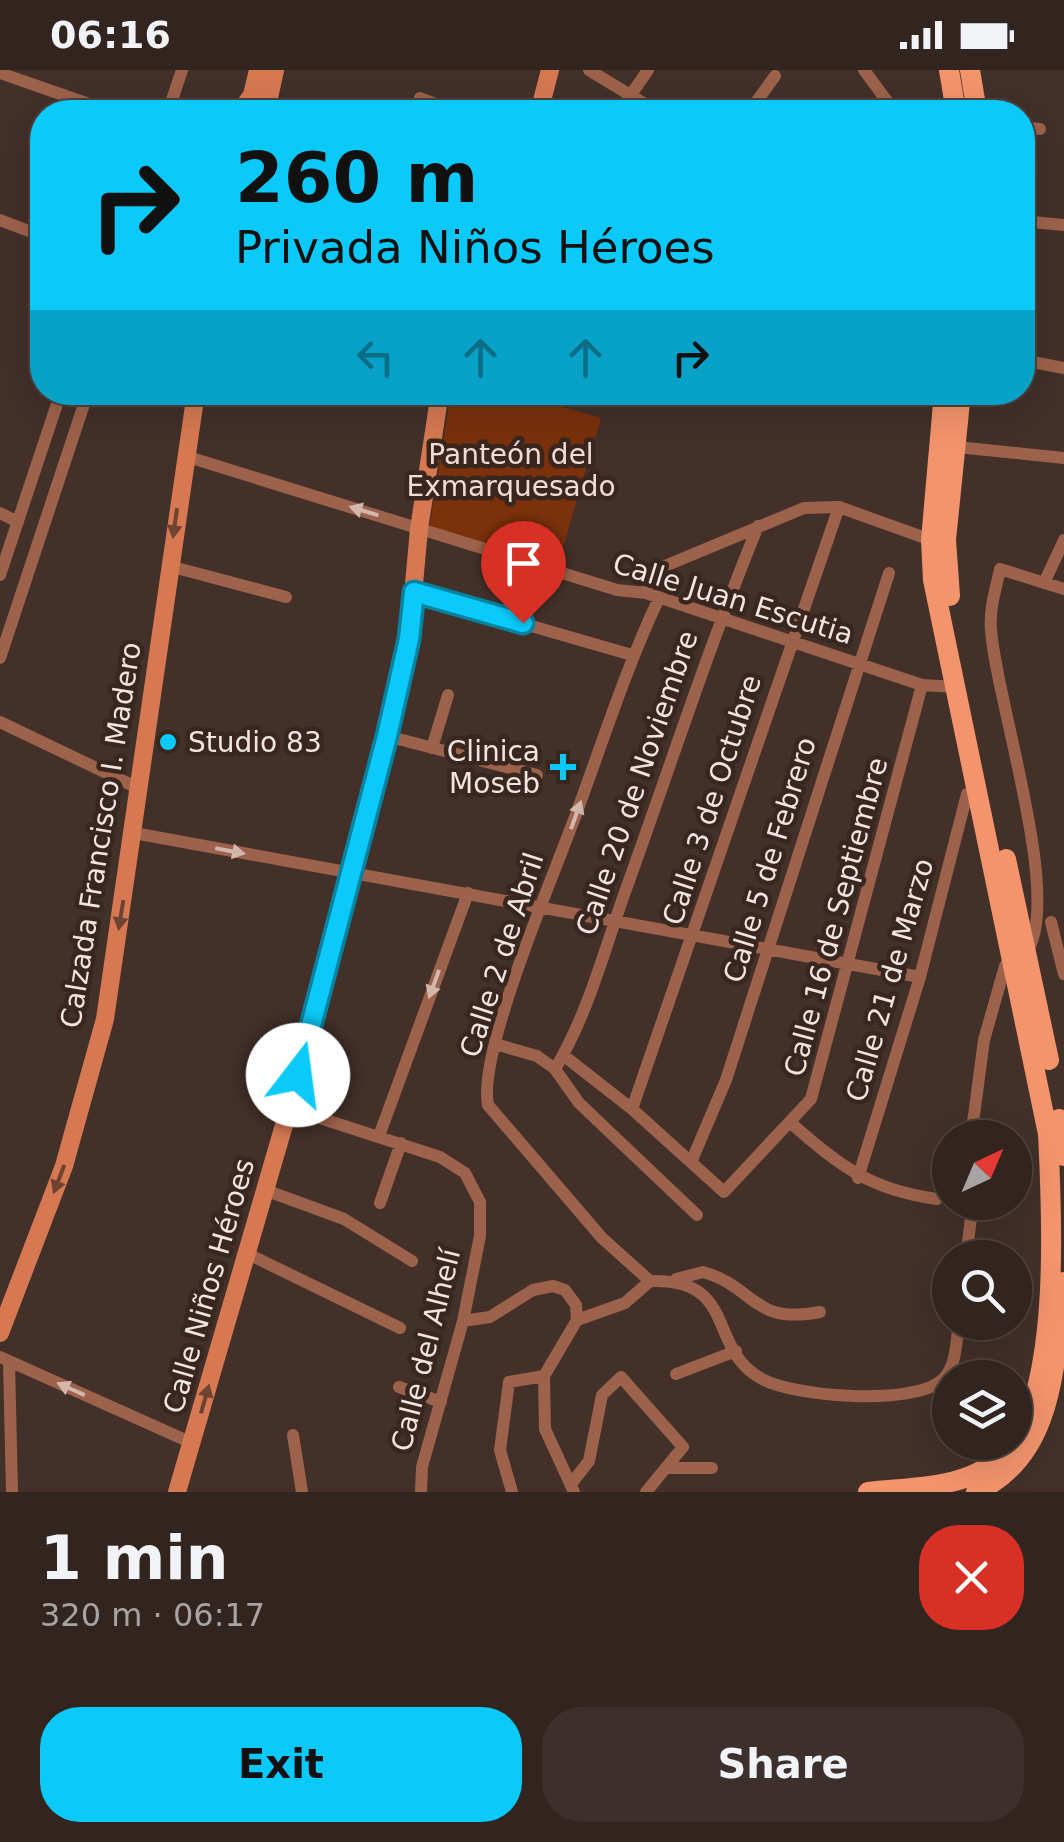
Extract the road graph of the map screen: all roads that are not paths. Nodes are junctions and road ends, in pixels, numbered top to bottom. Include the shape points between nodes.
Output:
1 (182, 70) edge
2 (258, 70) edge
3 (274, 70) edge
4 (550, 70) edge
5 (589, 70) edge
6 (648, 70) edge
7 (864, 70) edge
8 (949, 70) edge
9 (970, 70) edge
10 (0, 73) edge
11 (775, 76) dead end
12 (631, 95) junction
13 (420, 98) dead end
14 (78, 100) edge
15 (172, 100) edge
16 (250, 100) edge
17 (268, 100) edge
18 (425, 100) edge
19 (546, 100) edge
20 (627, 100) edge
21 (639, 100) edge
22 (758, 100) edge
23 (886, 100) edge
24 (954, 100) edge
25 (975, 100) edge
26 (1035, 128) edge
27 (1040, 129) dead end
28 (0, 220) edge
29 (1035, 222) edge
30 (1064, 225) edge
31 (30, 231) edge
32 (1035, 362) edge
33 (1064, 368) edge
34 (57, 405) edge
35 (84, 405) edge
36 (194, 405) edge
37 (438, 405) edge
38 (943, 405) edge
39 (960, 405) edge
40 (957, 447) junction
41 (185, 456) junction
42 (1064, 458) edge
43 (839, 507) junction
44 (0, 513) edge
45 (18, 522) junction
46 (758, 526) junction
47 (419, 529) junction
48 (931, 540) junction
49 (1064, 540) edge
50 (169, 566) junction
51 (889, 573) dead end
52 (0, 575) edge
53 (1044, 582) junction
54 (1064, 590) edge
55 (414, 592) junction
56 (653, 596) junction
57 (286, 597) dead end
58 (720, 619) junction
59 (791, 643) junction
60 (632, 655) junction
61 (0, 658) edge
62 (858, 664) junction
63 (922, 685) junction
64 (955, 687) junction
65 (448, 695) dead end
66 (0, 722) edge
67 (387, 736) junction
68 (432, 748) junction
69 (537, 775) dead end
70 (138, 788) junction
71 (967, 794) dead end
72 (134, 833) junction
73 (353, 875) junction
74 (1043, 886) junction
75 (468, 893) junction
76 (541, 906) junction
77 (614, 920) junction
78 (1057, 923) edge
79 (693, 935) junction
80 (769, 950) junction
81 (1020, 954) junction
82 (850, 965) junction
83 (1064, 974) edge
84 (920, 977) junction
85 (495, 1044) junction
86 (564, 1055) junction
87 (555, 1069) junction
88 (289, 1108) junction
89 (632, 1108) junction
90 (974, 1120) edge
91 (792, 1124) junction
92 (379, 1136) junction
93 (401, 1143) junction
94 (1064, 1156) edge
95 (692, 1160) junction
96 (858, 1178) junction
97 (265, 1190) junction
98 (932, 1197) edge
99 (380, 1203) dead end
100 (697, 1216) dead end
101 (246, 1253) junction
102 (412, 1260) dead end
103 (671, 1280) junction
104 (650, 1281) junction
105 (1064, 1282) edge
106 (820, 1312) dead end
107 (463, 1320) junction
108 (577, 1320) junction
109 (400, 1328) dead end
110 (0, 1332) edge
111 (956, 1340) edge
112 (736, 1351) junction
113 (5, 1359) edge
114 (676, 1374) dead end
115 (544, 1376) junction
116 (399, 1387) dead end
117 (441, 1402) junction
118 (1032, 1403) edge
119 (293, 1435) dead end
120 (192, 1442) junction
121 (997, 1460) edge
122 (667, 1468) junction
123 (712, 1468) dead end
124 (572, 1488) edge
125 (8, 1489) edge
126 (177, 1492) edge
127 (302, 1492) edge
128 (420, 1492) edge
129 (512, 1492) edge
130 (646, 1492) edge
131 (868, 1492) edge
132 (976, 1492) edge

1 - 15 street
2 - 16 main road
3 - 17 main road
4 - 19 main road
5 - 12 street
6 - 12 street
7 - 23 street
8 - 24 main road
9 - 25 main road
10 - 14 street
11 - 22 street
12 - 20 street
12 - 21 street
13 - 18 street
26 - 27 street
28 - 31 street
29 - 30 street
32 - 33 street
34 - 45 street
35 - 61 street
36 - 41 main road, Calzada Francisco I. Madero
37 - 47 main road, Calle Niños Héroes
38 - 48 main road
39 - 40 main road
40 - 42 street
40 - 81 main road via 947,579
47 -> 41 street, Calle Juan Escutia
41 -> 50 main road, Calzada Francisco I. Madero
43 - 46 street, Calle 2 de Abril via 804,508
43 - 48 street
43 - 59 street, Calle 3 de Octubre
44 - 45 street
45 - 52 street
46 - 56 street, Calle 2 de Abril via 654,571
46 - 58 street, Calle 20 de Noviembre
47 - 55 main road, Calle Niños Héroes
47 - 56 street, Calle Juan Escutia
48 - 64 main road
49 - 53 street
50 - 57 street
50 - 70 main road, Calzada Francisco I. Madero
51 - 62 street, Calle 5 de Febrero
53 - 54 street
53 - 74 street via 1000,568 990,626
55 - 60 street
55 - 67 main road, Calle Niños Héroes
56 - 58 street, Calle Juan Escutia
56 - 60 street, Calle 2 de Abril
58 - 59 street, Calle Juan Escutia
58 - 77 street, Calle 20 de Noviembre
59 - 62 street, Calle Juan Escutia
59 - 79 street, Calle 3 de Octubre
76 -> 60 street, Calle 2 de Abril
62 - 63 street, Calle Juan Escutia
62 - 80 street, Calle 5 de Febrero
63 - 64 street
63 - 82 street, Calle 16 de Septiembre
64 - 81 main road
65 - 68 street
66 - 70 street
67 - 68 street
67 - 73 main road, Calle Niños Héroes
68 - 69 street
70 - 72 main road, Calzada Francisco I. Madero
71 - 84 street, Calle 21 de Marzo
72 -> 73 street
72 -> 110 main road, Calzada Francisco I. Madero via 105,1020 64,1166
73 - 75 street
73 - 88 main road, Calle Niños Héroes
74 - 78 street
74 - 81 street via 1036,937
75 - 76 street
75 -> 92 street
76 - 77 street
76 - 85 street, Calle 2 de Abril
77 - 79 street
77 - 86 street, Calle 20 de Noviembre
78 - 83 street
79 - 80 street
79 - 89 street, Calle 3 de Octubre
80 - 82 street
80 - 95 street, Calle 5 de Febrero
81 - 90 street via 984,1040
81 - 94 main road
81 - 118 main road via 1041,1086 1053,1228
82 - 84 street
82 - 91 street, Calle 16 de Septiembre via 811,1100
84 - 96 street, Calle 21 de Marzo
85 - 87 street via 537,1056
85 - 104 street, Calle 2 de Abril via 488,1105 602,1238
86 - 87 street, Calle 20 de Noviembre
86 - 89 street, Calle 16 de Septiembre
87 - 100 street via 579,1103
88 - 92 street, Calle del Alhelí
88 - 97 main road, Calle Niños Héroes
89 - 95 street, Calle 16 de Septiembre
91 - 95 street, Calle 16 de Septiembre via 724,1192
91 - 96 street
92 - 93 street, Calle del Alhelí
93 - 99 street
93 - 107 street, Calle del Alhelí via 465,1174 480,1202
96 - 98 street
97 - 101 main road, Calle Niños Héroes
97 - 102 street via 344,1219
101 - 109 street
120 -> 101 main road, Calle Niños Héroes
103 - 104 street
103 - 106 street via 703,1272 772,1314
103 - 112 street via 703,1292
104 - 108 street via 626,1304
105 - 132 main road via 1040,1426 1003,1478
107 - 108 street via 490,1317 532,1290 552,1286 565,1290
107 - 117 street, Calle del Alhelí
108 - 115 street
111 - 112 street via 945,1378 913,1392 874,1396 788,1388 755,1374
112 - 114 street
120 -> 113 street
113 - 125 street
115 - 124 street via 544,1430
115 - 129 street via 509,1382 500,1450
116 - 117 street
117 - 128 street, Calle del Alhelí
119 - 127 street
120 - 126 main road, Calle Niños Héroes
121 - 131 main road via 971,1478
122 - 123 street
122 - 124 street via 684,1447 622,1378 602,1396 589,1460
122 - 130 street

